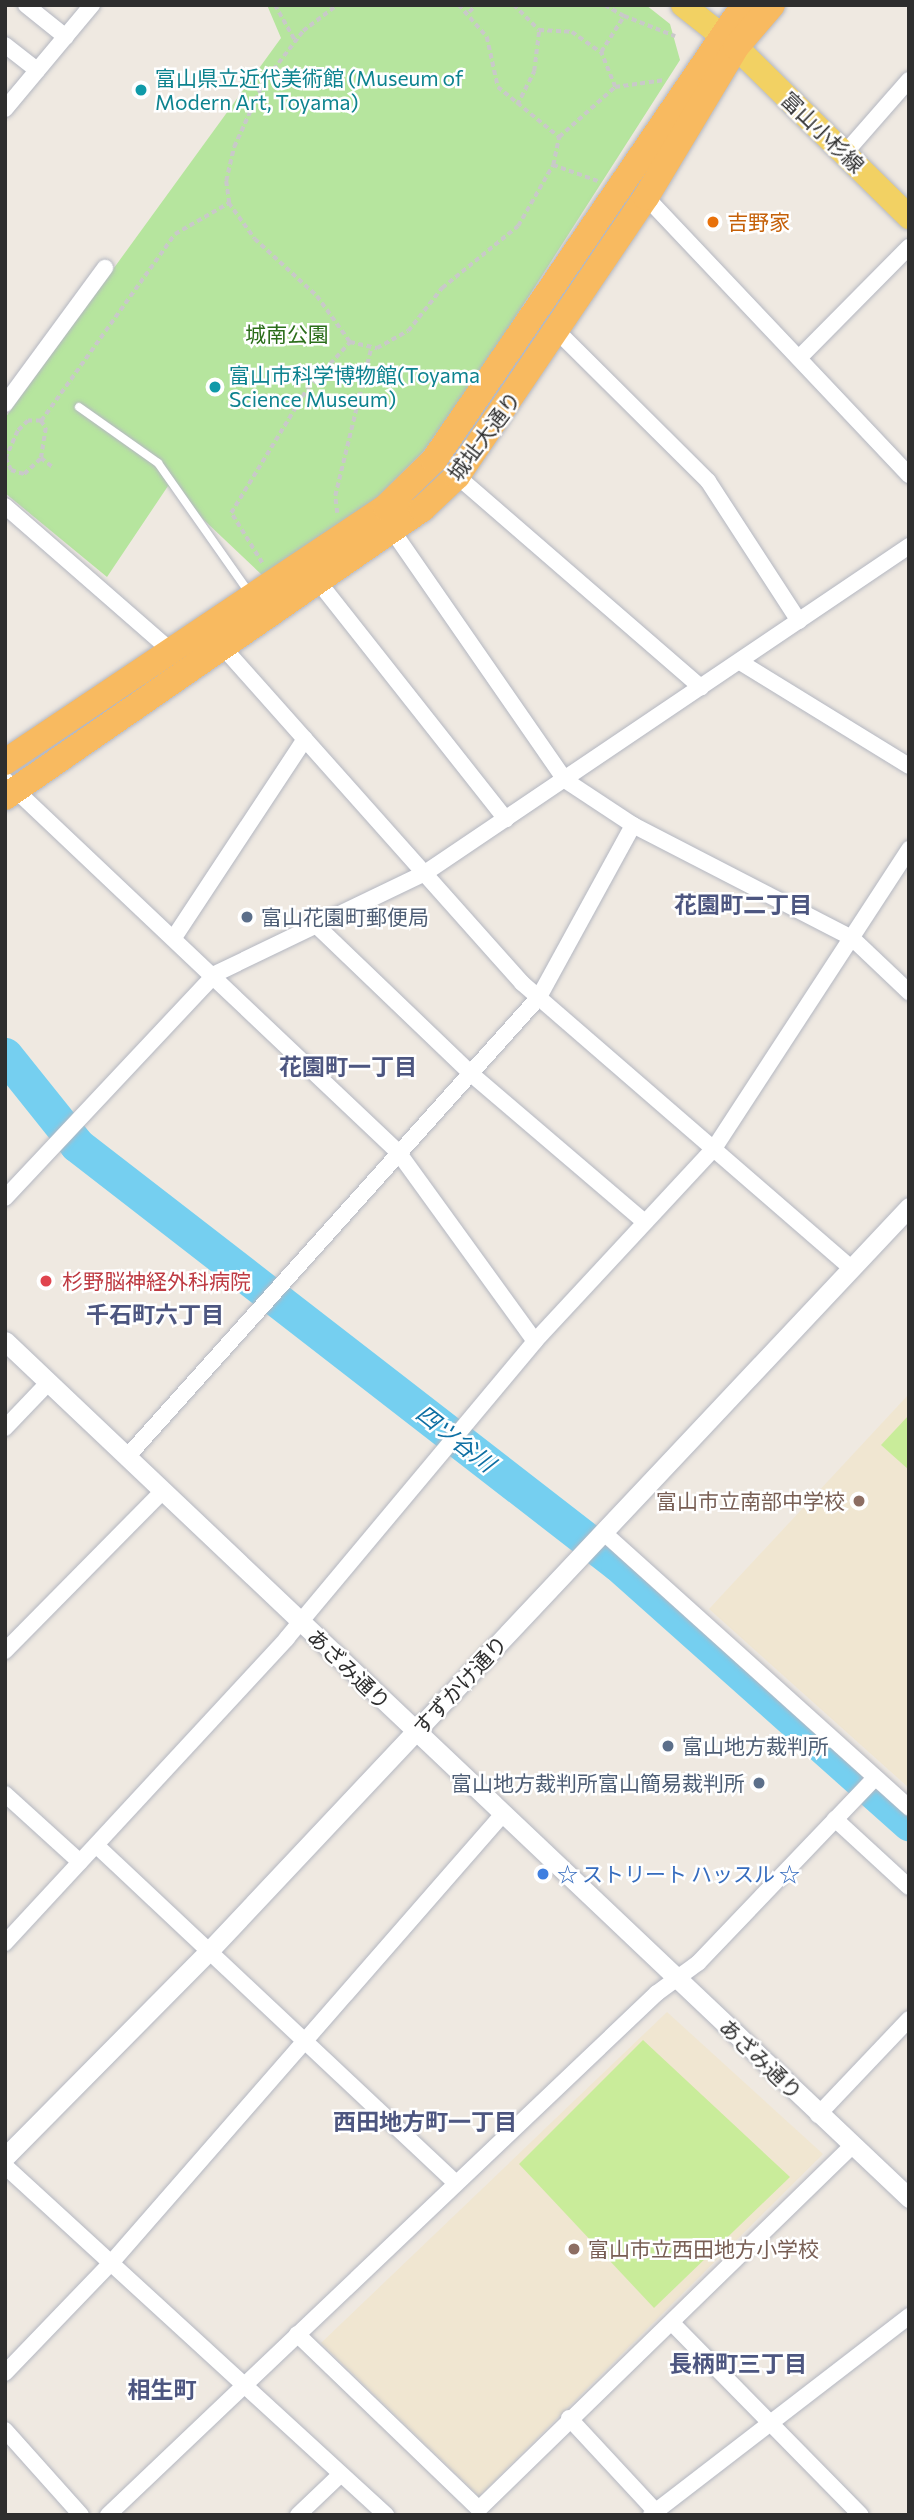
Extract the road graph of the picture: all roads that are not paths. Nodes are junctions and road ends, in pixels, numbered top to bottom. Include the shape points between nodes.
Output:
1 (26, 5) edge
2 (92, 5) edge
3 (683, 5) edge
4 (744, 5) edge
5 (772, 5) edge
6 (66, 37) junction
7 (728, 40) junction
8 (5, 45) edge
9 (37, 70) junction
10 (909, 80) edge
11 (5, 108) edge
12 (845, 153) junction
13 (646, 197) junction
14 (909, 217) edge
15 (909, 247) edge
16 (106, 268) dead end
17 (558, 331) junction
18 (799, 358) junction
19 (5, 404) edge
20 (79, 407) dead end
21 (909, 475) edge
22 (457, 476) junction
23 (5, 506) edge
24 (392, 530) junction
25 (909, 546) edge
26 (317, 580) junction
27 (251, 596) junction
28 (799, 621) junction
29 (221, 645) junction
30 (170, 650) junction
31 (740, 662) junction
32 (701, 687) junction
33 (305, 739) junction
34 (5, 762) edge
35 (909, 766) edge
36 (565, 780) junction
37 (9, 788) edge
38 (506, 819) junction
39 (633, 825) junction
40 (909, 849) edge
41 (425, 873) junction
42 (317, 926) junction
43 (175, 936) junction
44 (852, 938) junction
45 (215, 974) junction
46 (909, 992) edge
47 (539, 997) junction
48 (469, 1072) junction
49 (715, 1147) junction
50 (398, 1152) junction
51 (5, 1198) edge
52 (909, 1207) edge
53 (642, 1220) junction
54 (851, 1268) junction
55 (5, 1341) edge
56 (535, 1341) junction
57 (48, 1383) junction
58 (5, 1428) edge
59 (127, 1457) junction
60 (162, 1492) junction
61 (603, 1532) junction
62 (300, 1622) junction
63 (5, 1651) edge
64 (415, 1732) junction
65 (875, 1778) junction
66 (5, 1794) edge
67 (909, 1808) edge
68 (503, 1814) junction
69 (835, 1819) junction
70 (97, 1846) junction
71 (80, 1863) junction
72 (909, 1887) edge
73 (5, 1943) edge
74 (208, 1952) junction
75 (677, 1979) junction
76 (909, 2019) edge
77 (303, 2042) junction
78 (818, 2115) junction
79 (852, 2146) junction
80 (5, 2157) edge
81 (5, 2166) edge
82 (455, 2182) junction
83 (909, 2198) edge
84 (111, 2263) junction
85 (909, 2316) edge
86 (672, 2323) junction
87 (297, 2334) junction
88 (5, 2373) edge
89 (244, 2384) junction
90 (569, 2418) junction
91 (775, 2426) junction
92 (5, 2430) edge
93 (341, 2474) junction
94 (655, 2514) edge
95 (81, 2515) edge
96 (107, 2515) edge
97 (298, 2515) edge
98 (386, 2515) edge
99 (862, 2515) edge

1 - 6 street
2 - 6 street
3 - 7 main road, 富山小杉線
4 - 7 highway, 城址大通り
5 - 7 highway, 城址大通り
6 - 9 street
7 - 12 main road, 富山小杉線
7 - 13 highway, 城址大通り
7 - 27 highway, 城址大通り via 434,460 386,507
8 - 9 street
9 - 11 street
10 - 12 street
12 - 14 main road, 富山小杉線
13 - 17 highway, 城址大通り
13 - 18 street
15 - 18 street
16 - 19 street
17 - 22 highway, 城址大通り
17 - 28 street via 708,481
18 - 21 street
20 - 27 lane via 158,463
22 - 24 highway, 城址大通り
22 - 32 street
23 - 30 street
24 - 26 highway, 城址大通り
24 - 36 street
25 - 28 street
26 - 29 highway, 城址大通り
26 - 38 street
27 - 30 highway, 城址大通り
28 - 31 street
29 - 33 street
29 - 37 highway, 城址大通り
30 - 34 highway, 城址大通り
31 - 32 street
31 - 35 street
32 - 36 street
33 - 41 street
33 - 43 street
36 - 38 street
36 - 39 street
37 - 43 street
38 - 41 street
39 - 44 street
39 - 47 street
40 - 44 street
41 - 42 street
41 - 47 street
42 - 45 street
42 - 48 street
43 - 45 street
44 - 46 street
44 - 49 street
45 - 50 street
45 - 51 street
47 - 48 street
47 - 49 street
48 - 50 street
48 - 53 street
49 - 53 street
49 - 54 street
50 - 56 street
50 - 59 street
52 - 54 street, すずかけ通り
53 - 56 street
54 - 61 street, すずかけ通り
55 - 57 street, あざみ通り
56 - 62 street
57 - 58 street
57 - 59 street, あざみ通り
59 - 60 street, あざみ通り
60 - 62 street, あざみ通り
60 - 63 street
61 - 64 street, すずかけ通り
61 - 65 street
62 - 64 street, あざみ通り
62 - 70 street
64 - 68 street, あざみ通り
64 - 74 street, すずかけ通り
65 - 67 street
65 - 69 street
66 - 71 street
68 - 75 street, あざみ通り
68 - 77 street
69 - 72 street
69 - 75 street
70 - 71 street
70 - 74 street
71 - 73 street
74 - 77 street
74 - 80 street, すずかけ通り
75 - 78 street, あざみ通り
75 - 82 street
76 - 78 street
77 - 82 street
77 - 84 street
78 - 79 street, あざみ通り
79 - 83 street, あざみ通り
79 - 86 street
81 - 84 street
82 - 87 street
84 - 88 street
84 - 89 street
85 - 91 street
86 - 90 street
86 - 91 street
87 - 89 street
87 - 90 street via 479,2509
89 - 93 street
89 - 96 street
90 - 94 street
91 - 94 street
91 - 99 street
92 - 95 street
93 - 97 street
93 - 98 street

